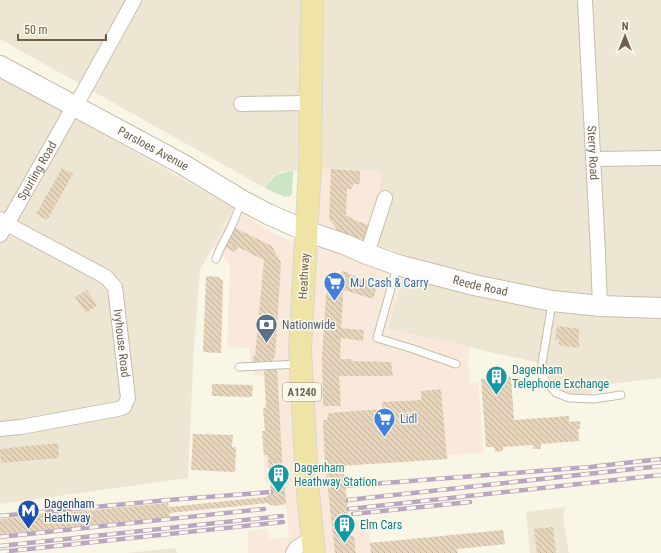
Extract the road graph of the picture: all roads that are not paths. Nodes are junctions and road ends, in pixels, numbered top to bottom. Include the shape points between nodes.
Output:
1 (134, 0) edge
2 (312, 0) edge
3 (585, 0) edge
4 (0, 66) edge
5 (311, 102) junction
6 (241, 104) dead end
7 (75, 107) junction
8 (661, 158) edge
9 (593, 159) junction
10 (385, 198) dead end
11 (243, 201) junction
12 (2, 226) edge
13 (306, 231) junction
14 (367, 254) junction
15 (216, 259) dead end
16 (398, 265) junction
17 (552, 301) junction
18 (600, 306) junction
19 (661, 308) edge
20 (300, 364) junction
21 (456, 364) dead end
22 (239, 367) dead end
23 (621, 395) dead end
24 (0, 429) edge
25 (313, 545) edge
26 (293, 553) edge

1 - 7 street, Spurling Road
2 - 5 main road, Heathway / A1240
3 - 9 street, Sterry Road
4 - 7 street, Parsloes Avenue
5 - 6 street
5 - 13 main road, Heathway / A1240
7 - 11 street, Parsloes Avenue via 182,164
7 - 12 street, Spurling Road
8 - 9 street
9 - 18 street, Sterry Road
10 - 14 street
11 - 13 street, Parsloes Avenue
11 - 15 lane
12 - 24 street, Ivyhouse Road via 106,277 115,287 128,398 124,407 118,409
13 - 14 street, Reede Road
13 - 20 main road, Heathway / A1240
14 - 16 street, Reede Road
16 - 17 street, Reede Road via 474,285
16 - 21 lane via 376,338
17 - 18 street, Reede Road
17 - 23 lane via 542,363 542,374 547,383 556,393 569,398 594,399
18 - 19 street, Reede Road
20 - 22 lane
20 - 25 main road, Heathway / A1240
25 - 26 street via 296,548

